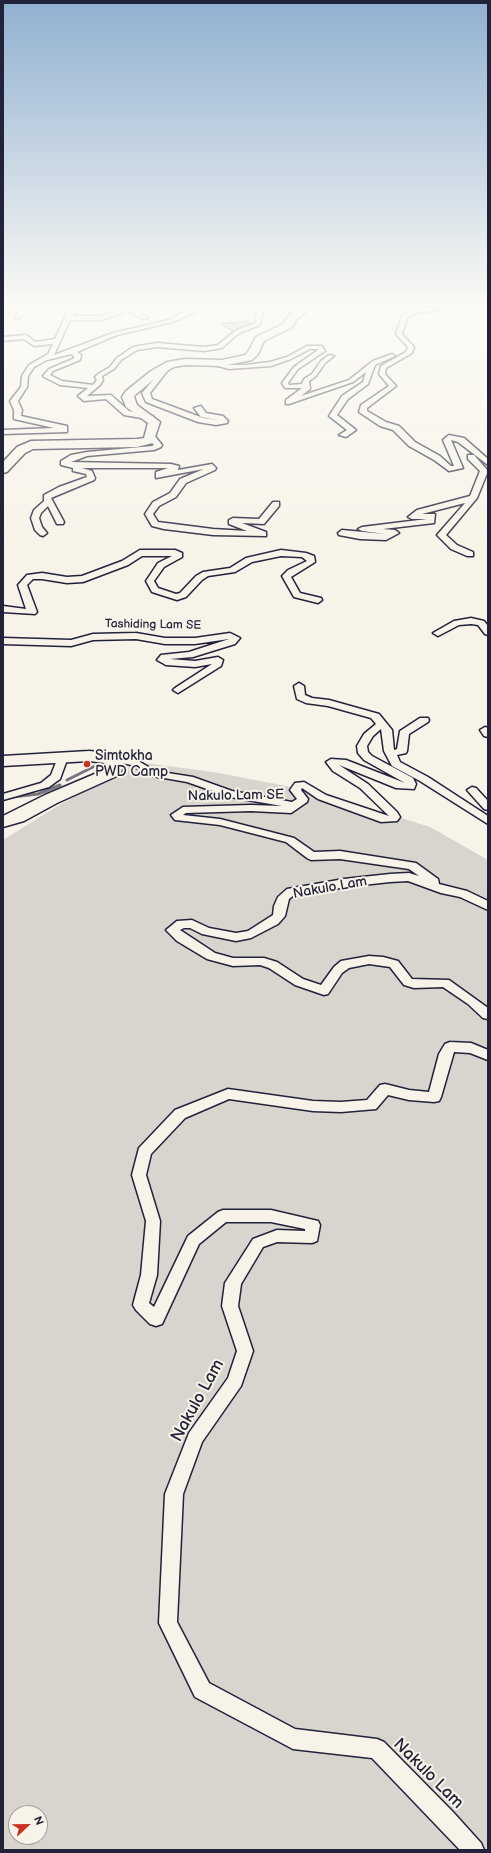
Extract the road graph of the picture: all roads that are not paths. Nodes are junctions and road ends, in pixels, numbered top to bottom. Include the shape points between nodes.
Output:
1 (20, 392) edge
2 (86, 392) edge
3 (131, 392) edge
4 (146, 392) edge
5 (302, 392) edge
6 (320, 392) edge
7 (353, 392) edge
8 (384, 392) edge
9 (198, 408) dead end
10 (150, 418) junction
11 (3, 432) edge
12 (343, 435) dead end
13 (151, 436) junction
14 (457, 438) junction
15 (64, 463) junction
16 (488, 463) edge
17 (3, 469) edge
18 (473, 498) junction
19 (48, 502) junction
20 (276, 504) dead end
21 (60, 522) dead end
22 (43, 533) dead end
23 (342, 533) dead end
24 (470, 554) dead end
25 (318, 600) dead end
26 (3, 609) edge
27 (488, 632) edge
28 (438, 633) dead end
29 (3, 641) edge
30 (300, 686) dead end
31 (178, 690) dead end
32 (424, 720) dead end
33 (383, 725) junction
34 (389, 751) junction
35 (63, 757) junction
36 (109, 758) junction
37 (3, 761) edge
38 (472, 790) dead end
39 (3, 797) edge
40 (293, 805) junction
41 (488, 807) edge
42 (488, 821) edge
43 (3, 822) edge
44 (445, 890) junction
45 (488, 906) edge
46 (488, 1015) edge
47 (488, 1055) edge
48 (474, 1850) edge

1 - 11 street via 14,401 18,410 17,417 64,430
2 - 10 street via 82,398 108,397 123,411
3 - 10 main road via 129,402 132,407
4 - 9 street via 148,400 201,420 216,423 224,421 204,416
5 - 6 street via 289,402
7 - 12 street via 345,398 333,416 352,430
8 - 14 street via 364,407 363,412 383,424 396,428 412,444 453,470 459,468 447,440 449,437
10 - 13 main road via 154,424
13 - 15 street via 158,444 154,448 87,454
13 - 17 main road via 146,441 137,443 27,446
14 - 16 street
14 - 18 street via 456,441 484,471
15 - 19 street via 62,465 65,467 89,473 92,475 91,478 50,494 47,497
15 - 20 street via 76,466 176,468 159,476 209,466 212,468 183,481 173,495 156,504 150,514 155,524 164,527 263,534 232,522 261,522
18 - 23 street via 420,512 412,517 432,516 431,521 362,529 394,533 386,537
18 - 24 street via 441,535 454,547
19 - 21 street via 51,503
19 - 22 street via 37,512 35,518 38,528
25 - 26 street via 297,595 286,576 311,562 311,558 303,555 281,553 249,560 232,570 206,574 178,597 155,590 150,581 161,565 179,555 140,553 124,563 84,579 30,577 22,585 32,612
27 - 28 street via 481,623 471,621 457,622
29 - 31 street, Tashiding Lam SE via 71,643 93,637 136,636 165,641 195,641 230,636 235,638 232,642 190,655 164,657 162,660 166,662 195,664 218,660 218,664
30 - 33 street via 300,697 375,716
32 - 34 street via 404,733 402,751
33 - 34 street via 387,730
33 - 40 street via 369,734 362,746 364,753 374,762 408,780 410,787 400,786 342,762 331,762 337,769 364,786 393,814 393,819 385,820 322,797 304,785 299,785 296,790 303,798 302,802
34 - 42 street via 396,764
35 - 36 main road
35 - 37 main road
35 - 39 street via 56,777 45,785
36 - 40 street, Nakulo Lam SE via 135,762 151,773 189,778 230,794
36 - 43 main road via 114,760 116,765 113,771
38 - 41 street
40 - 44 street, Nakulo Lam SE via 291,810 183,810 176,815 180,818 220,822 290,840 311,856 340,855 412,866
44 - 45 street via 463,894
44 - 46 street, Nakulo Lam via 409,877 344,883 291,892 284,897 279,916 274,922 251,934 236,937 206,931 192,924 181,924 172,930 211,956 233,962 260,961 273,965 299,982 324,991 345,964 369,960 383,961 394,964 408,982 444,983
47 - 48 street, Nakulo Lam via 471,1048 450,1047 434,1097 384,1089 371,1105 341,1107 313,1106 228,1094 180,1114 144,1152 139,1175 153,1221 149,1275 141,1305 156,1319 193,1240 223,1216 271,1216 313,1225 312,1237 277,1236 258,1243 233,1283 230,1306 245,1351 235,1381 195,1438 174,1494 168,1623 202,1690 293,1739 377,1749

